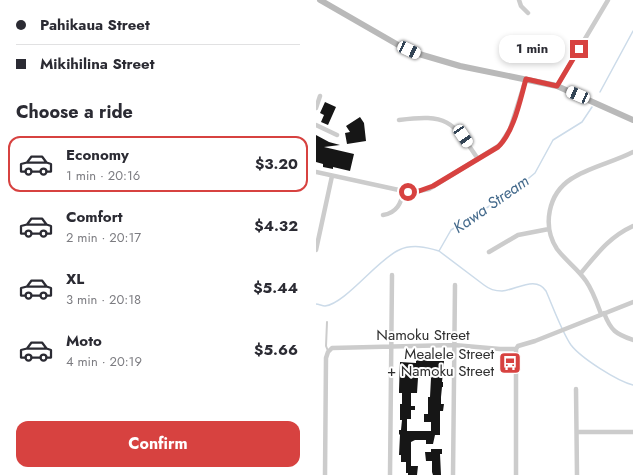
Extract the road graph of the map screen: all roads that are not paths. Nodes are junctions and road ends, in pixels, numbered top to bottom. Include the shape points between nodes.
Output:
1 (519, 0) edge
2 (608, 0) edge
3 (318, 1) edge
4 (528, 13) dead end
5 (526, 79) junction
6 (557, 86) junction
7 (320, 96) dead end
8 (316, 108) edge
9 (399, 120) dead end
10 (633, 120) edge
11 (316, 125) edge
12 (337, 136) dead end
13 (633, 152) edge
14 (478, 159) junction
15 (316, 172) edge
16 (332, 176) junction
17 (404, 191) junction
18 (383, 215) dead end
19 (633, 226) edge
20 (549, 229) junction
21 (318, 236) edge
22 (316, 250) edge
23 (489, 252) dead end
24 (581, 273) junction
25 (392, 275) dead end
26 (455, 285) dead end
27 (633, 302) edge
28 (603, 314) junction
29 (327, 322) dead end
30 (633, 340) edge
31 (454, 345) junction
32 (390, 346) junction
33 (516, 349) junction
34 (328, 352) junction
35 (576, 389) dead end
36 (577, 432) junction
37 (633, 432) edge
38 (325, 475) edge
39 (390, 475) edge
40 (453, 475) edge
41 (516, 475) edge
42 (577, 475) edge

1 - 4 street
2 - 6 street
3 - 5 street via 418,54 460,66
5 - 6 street
5 - 14 street via 505,139 498,147
6 - 10 street
7 - 8 street
9 - 14 street via 429,118 445,122 459,132
11 - 12 street
13 - 20 street via 565,183 556,193 551,205
14 - 17 street via 429,188 413,192
15 - 16 street
16 - 17 street
16 - 21 street
17 - 18 street via 397,209
19 - 24 street via 609,240
20 - 23 street via 518,235
20 - 24 street via 558,250
21 - 22 street
24 - 28 street
25 - 32 street
26 - 31 street
27 - 28 street, Namoku Street
28 - 30 street via 612,329
28 - 33 street, Namoku Street via 518,346
29 - 34 lane
31 - 32 street, Namoku Street
31 - 33 street, Namoku Street
31 - 40 street
32 - 34 street, Namoku Street via 338,347
32 - 39 street
33 - 41 street
34 - 38 street
35 - 36 street
36 - 37 street
36 - 42 street

